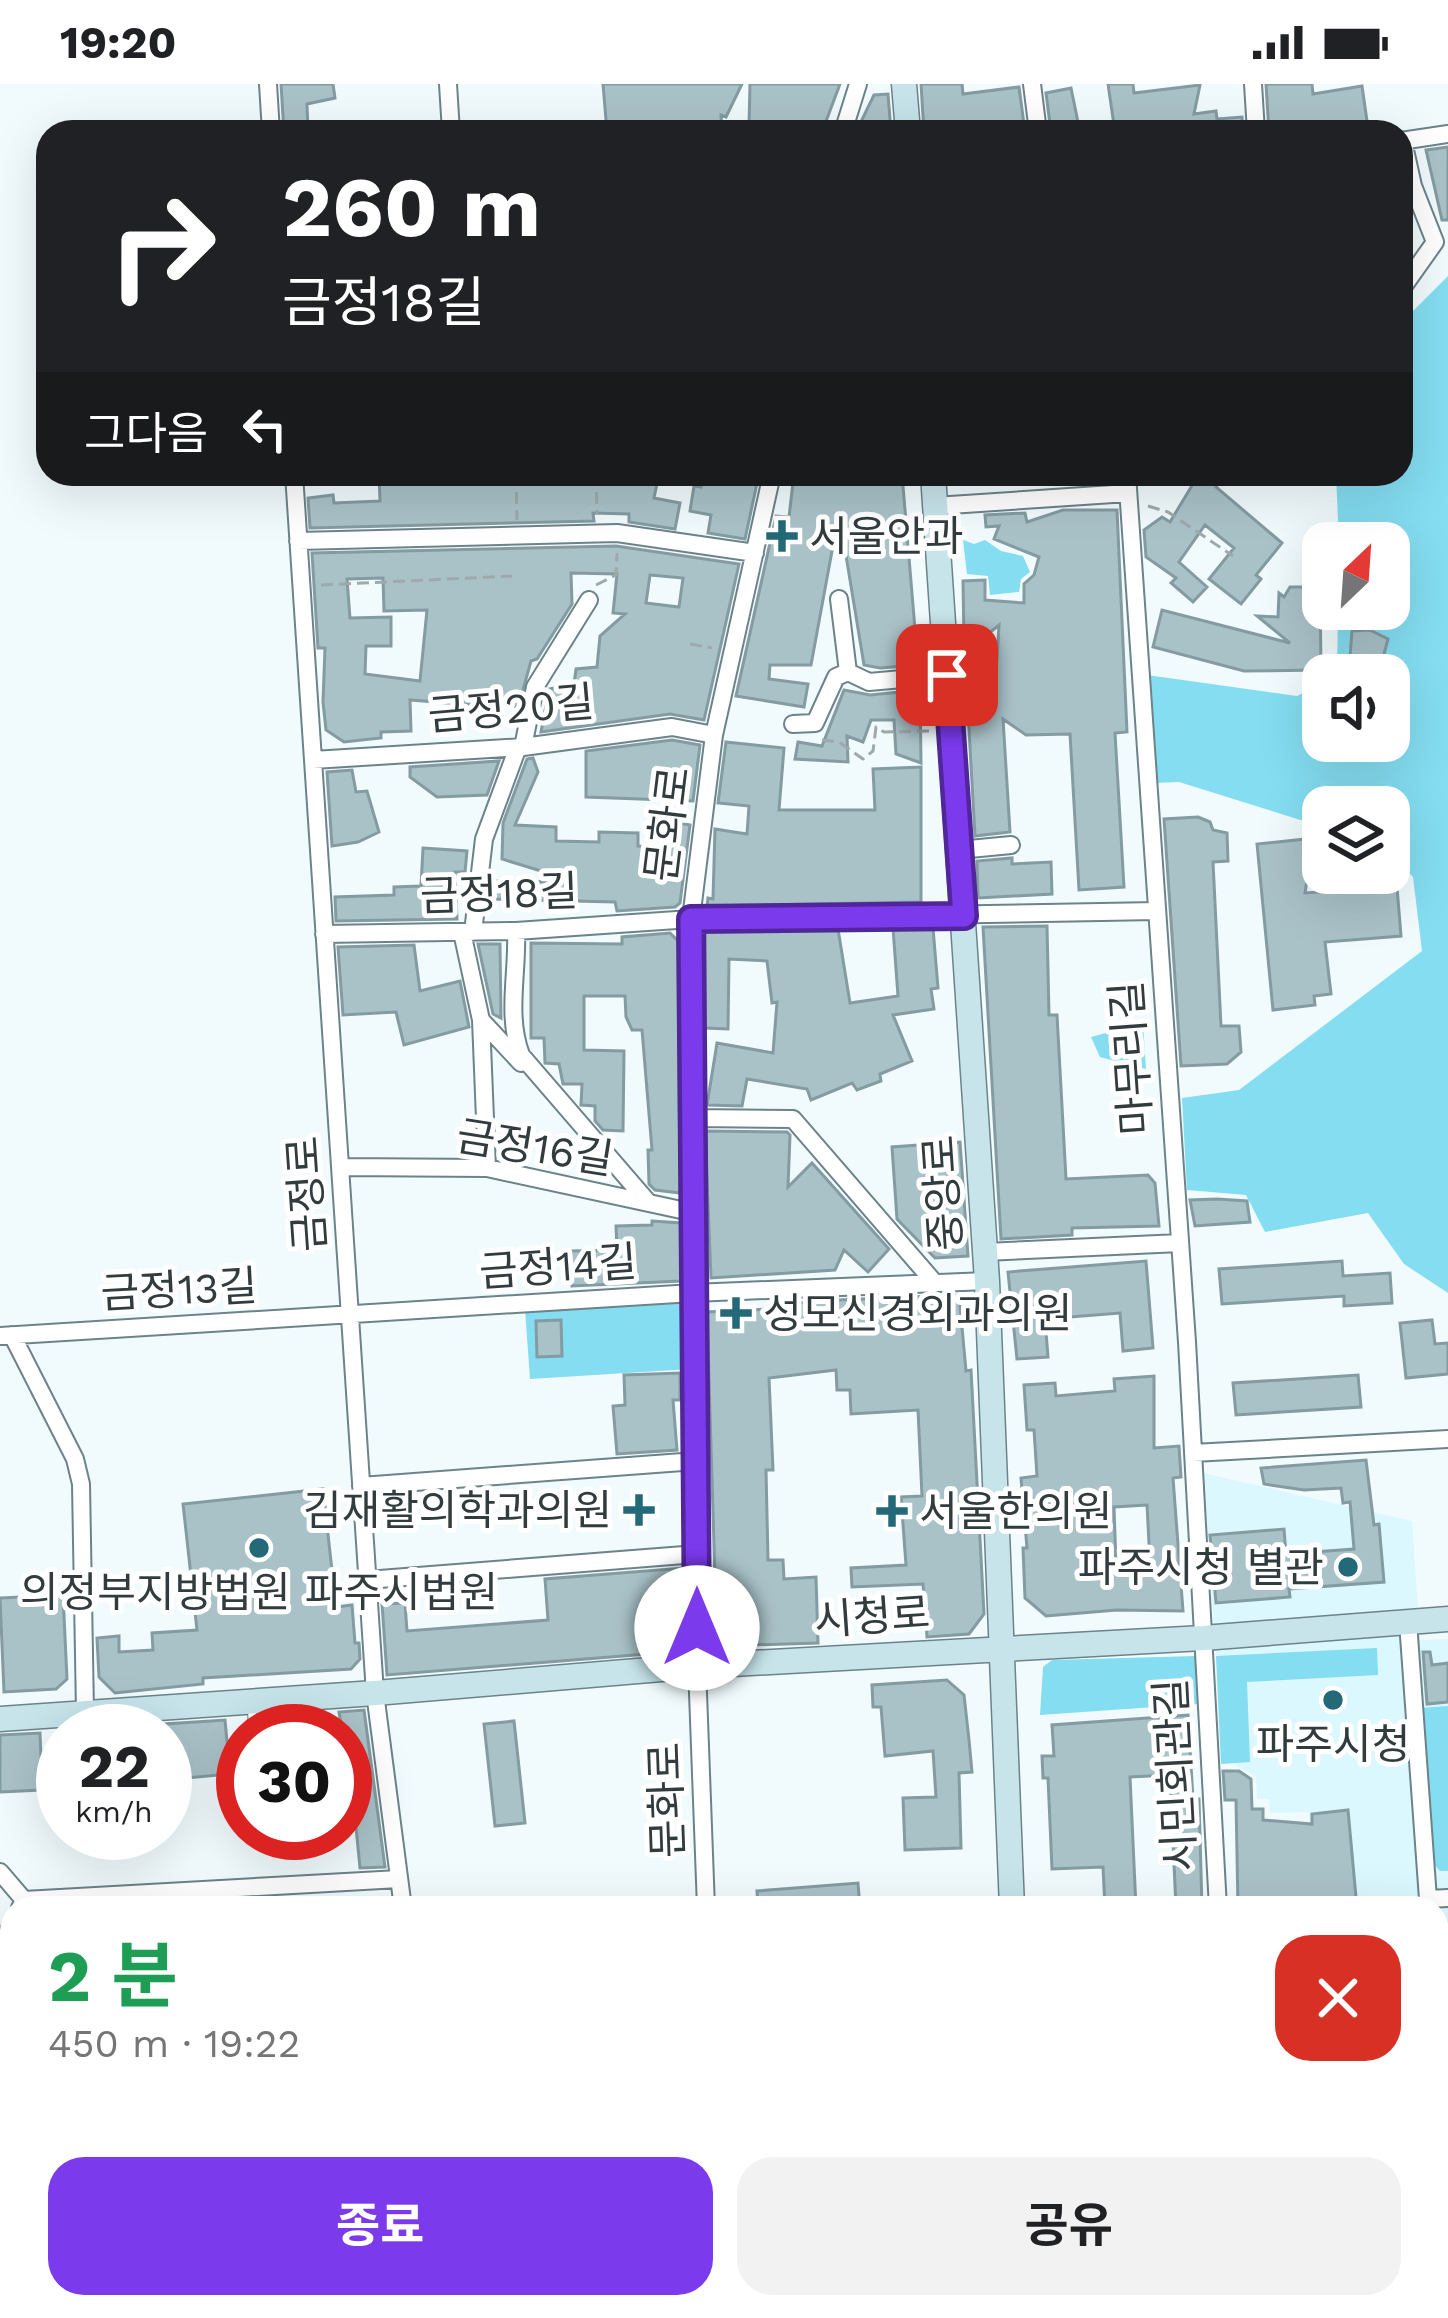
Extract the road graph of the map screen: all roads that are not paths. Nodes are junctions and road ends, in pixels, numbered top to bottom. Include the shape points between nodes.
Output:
1 (268, 84) edge
2 (448, 84) edge
3 (858, 84) edge
4 (904, 84) edge
5 (1032, 84) edge
6 (1253, 84) edge
7 (271, 120) edge
8 (450, 120) edge
9 (847, 120) edge
10 (907, 120) edge
11 (1036, 120) edge
12 (1255, 120) edge
13 (1448, 134) edge
14 (1413, 139) edge
15 (1413, 196) edge
16 (1441, 240) edge
17 (1413, 275) edge
18 (295, 486) edge
19 (769, 486) edge
20 (934, 486) edge
21 (1128, 489) edge
22 (935, 506) junction
23 (298, 541) junction
24 (755, 553) junction
25 (839, 599) dead end
26 (589, 600) road end
27 (848, 672) junction
28 (947, 675) junction
29 (793, 724) dead end
30 (714, 735) junction
31 (520, 747) junction
32 (313, 760) junction
33 (1011, 845) dead end
34 (959, 850) junction
35 (1157, 911) junction
36 (964, 916) junction
37 (691, 919) junction
38 (516, 931) junction
39 (468, 932) junction
40 (325, 934) junction
41 (481, 1020) junction
42 (532, 1070) junction
43 (696, 1118) junction
44 (340, 1167) junction
45 (487, 1168) junction
46 (647, 1202) junction
47 (694, 1213) junction
48 (1180, 1243) junction
49 (986, 1252) junction
50 (987, 1281) junction
51 (934, 1282) junction
52 (694, 1293) junction
53 (350, 1315) junction
54 (6, 1335) edge
55 (1448, 1439) edge
56 (1193, 1453) junction
57 (696, 1461) junction
58 (361, 1486) junction
59 (697, 1554) junction
60 (368, 1580) junction
61 (1448, 1619) edge
62 (1408, 1622) junction
63 (1203, 1638) junction
64 (1000, 1646) junction
65 (698, 1666) junction
66 (375, 1693) junction
67 (251, 1701) junction
68 (85, 1704) edge
69 (251, 1704) edge
70 (192, 1705) edge
71 (0, 1714) edge
72 (36, 1714) edge
73 (399, 1879) junction
74 (143, 1896) edge
75 (401, 1896) edge
76 (706, 1896) edge
77 (1011, 1896) edge
78 (1217, 1896) edge
79 (1429, 1896) edge

1 - 7 street
2 - 8 street
3 - 9 street
4 - 10 main road
5 - 11 street
6 - 12 street
13 - 14 street
15 - 16 street
16 - 17 street
18 - 23 street, 금정로
19 - 24 street, 문화로
20 - 22 main road, 중앙로
21 - 22 street
21 - 35 street, 마무리길
22 - 28 main road, 중앙로
23 - 24 street via 608,534
23 - 32 street, 금정로
24 - 30 street, 문화로
25 - 27 street
26 - 31 street via 535,687
27 - 28 street via 868,682
27 - 29 street via 836,677 815,724
28 - 34 main road, 중앙로
30 - 31 street, 금정20길 via 672,727
30 - 37 street, 문화로
31 - 32 street, 금정20길
31 - 39 street via 484,839
32 - 40 street, 금정로
33 - 34 street
34 - 36 main road, 중앙로
35 - 36 street, 금정18길
35 - 48 street, 마무리길
36 - 37 street, 금정18길
36 - 49 main road, 중앙로
37 - 38 street, 금정18길
37 - 43 street, 문화로
38 - 39 street, 금정18길
38 - 42 street, 금정16길 via 515,1040
39 - 40 street, 금정18길
39 - 41 street
40 - 44 street, 금정로
41 - 42 street
41 - 45 street
42 - 46 street, 금정16길
43 - 47 street, 문화로
43 - 51 street via 793,1119
44 - 45 street, 금정16길
44 - 53 street, 금정로
45 - 46 street, 금정16길
46 - 47 street, 금정16길
47 - 52 street, 문화로
48 - 49 street
48 - 56 street, 마무리길
49 - 50 main road, 중앙로
50 - 51 street, 금정14길
50 - 64 main road, 중앙로
51 - 52 street, 금정14길
52 - 53 street, 금정14길
52 - 57 street, 문화로
53 - 54 street, 금정13길
53 - 58 street, 금정로
54 - 68 street, 금정13길 via 81,1484
55 - 56 street
56 - 63 street, 마무리길
57 - 58 street
57 - 59 street, 문화로
58 - 60 street, 금정로
59 - 60 street
59 - 65 street, 문화로
60 - 66 street, 금정로
61 - 62 main road, 시청로
62 - 63 main road, 시청로
62 - 79 street
63 - 64 main road, 시청로
63 - 78 street, 시민회관길
64 - 65 main road, 시청로
64 - 77 main road, 중앙로
65 - 66 main road, 시청로
65 - 76 street, 문화로
66 - 67 main road, 시청로
66 - 73 street, 금정로
67 - 69 lane
67 - 70 main road, 시청로
71 - 72 main road, 시청로
73 - 74 street
73 - 75 street, 금정로

